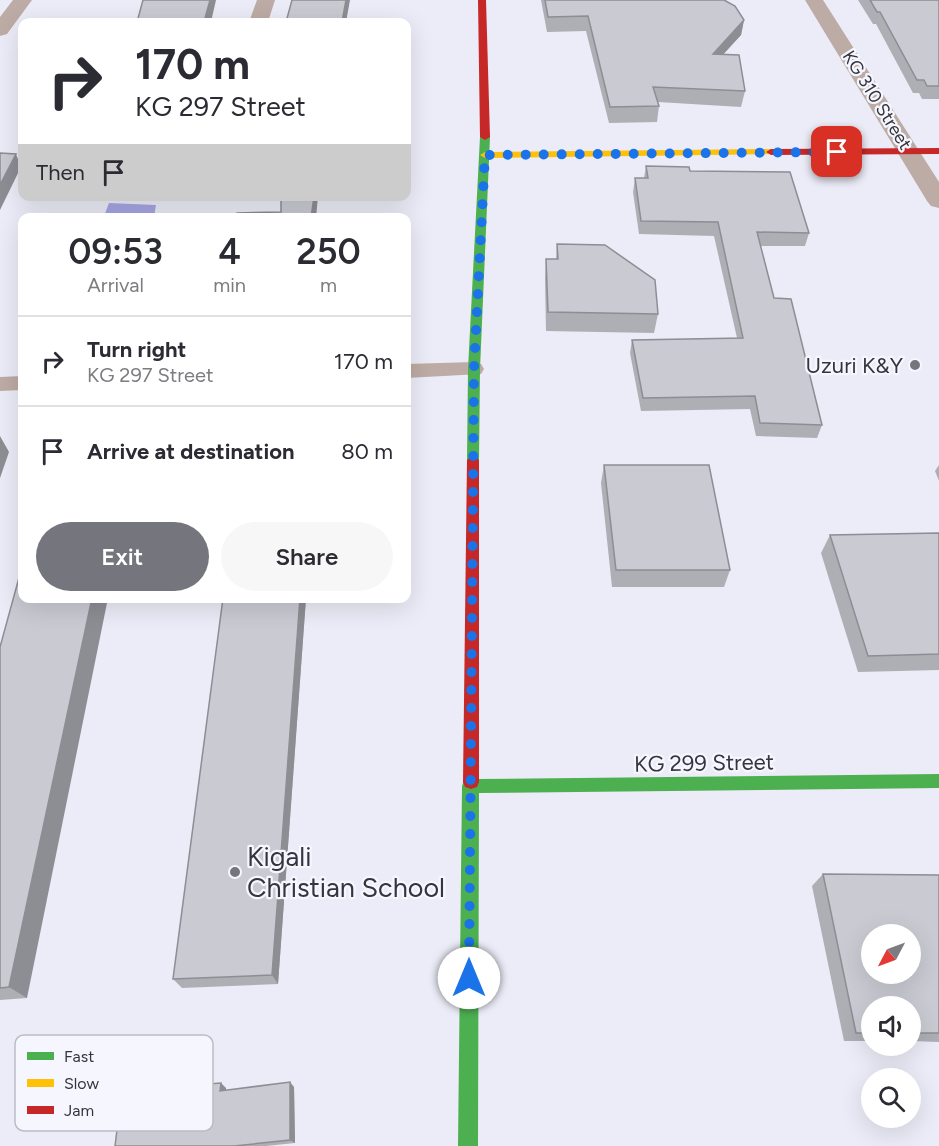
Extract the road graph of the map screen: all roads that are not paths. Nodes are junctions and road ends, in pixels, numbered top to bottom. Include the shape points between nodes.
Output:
1 (23, 0) edge
2 (266, 0) edge
3 (483, 0) edge
4 (814, 0) edge
5 (260, 18) edge
6 (0, 30) edge
7 (939, 151) edge
8 (909, 152) junction
9 (485, 155) junction
10 (939, 201) edge
11 (474, 369) junction
12 (411, 372) edge
13 (18, 383) edge
14 (0, 384) edge
15 (939, 781) edge
16 (470, 786) junction
17 (468, 1146) edge

1 - 6 street
2 - 5 street
3 - 9 main road
4 - 8 street, KG 310 Street
7 - 8 main road
8 - 9 main road
8 - 10 street, KG 310 Street
9 - 11 main road
11 - 12 lane
11 - 16 main road
13 - 14 lane
15 - 16 main road, KG 299 Street
16 - 17 main road

